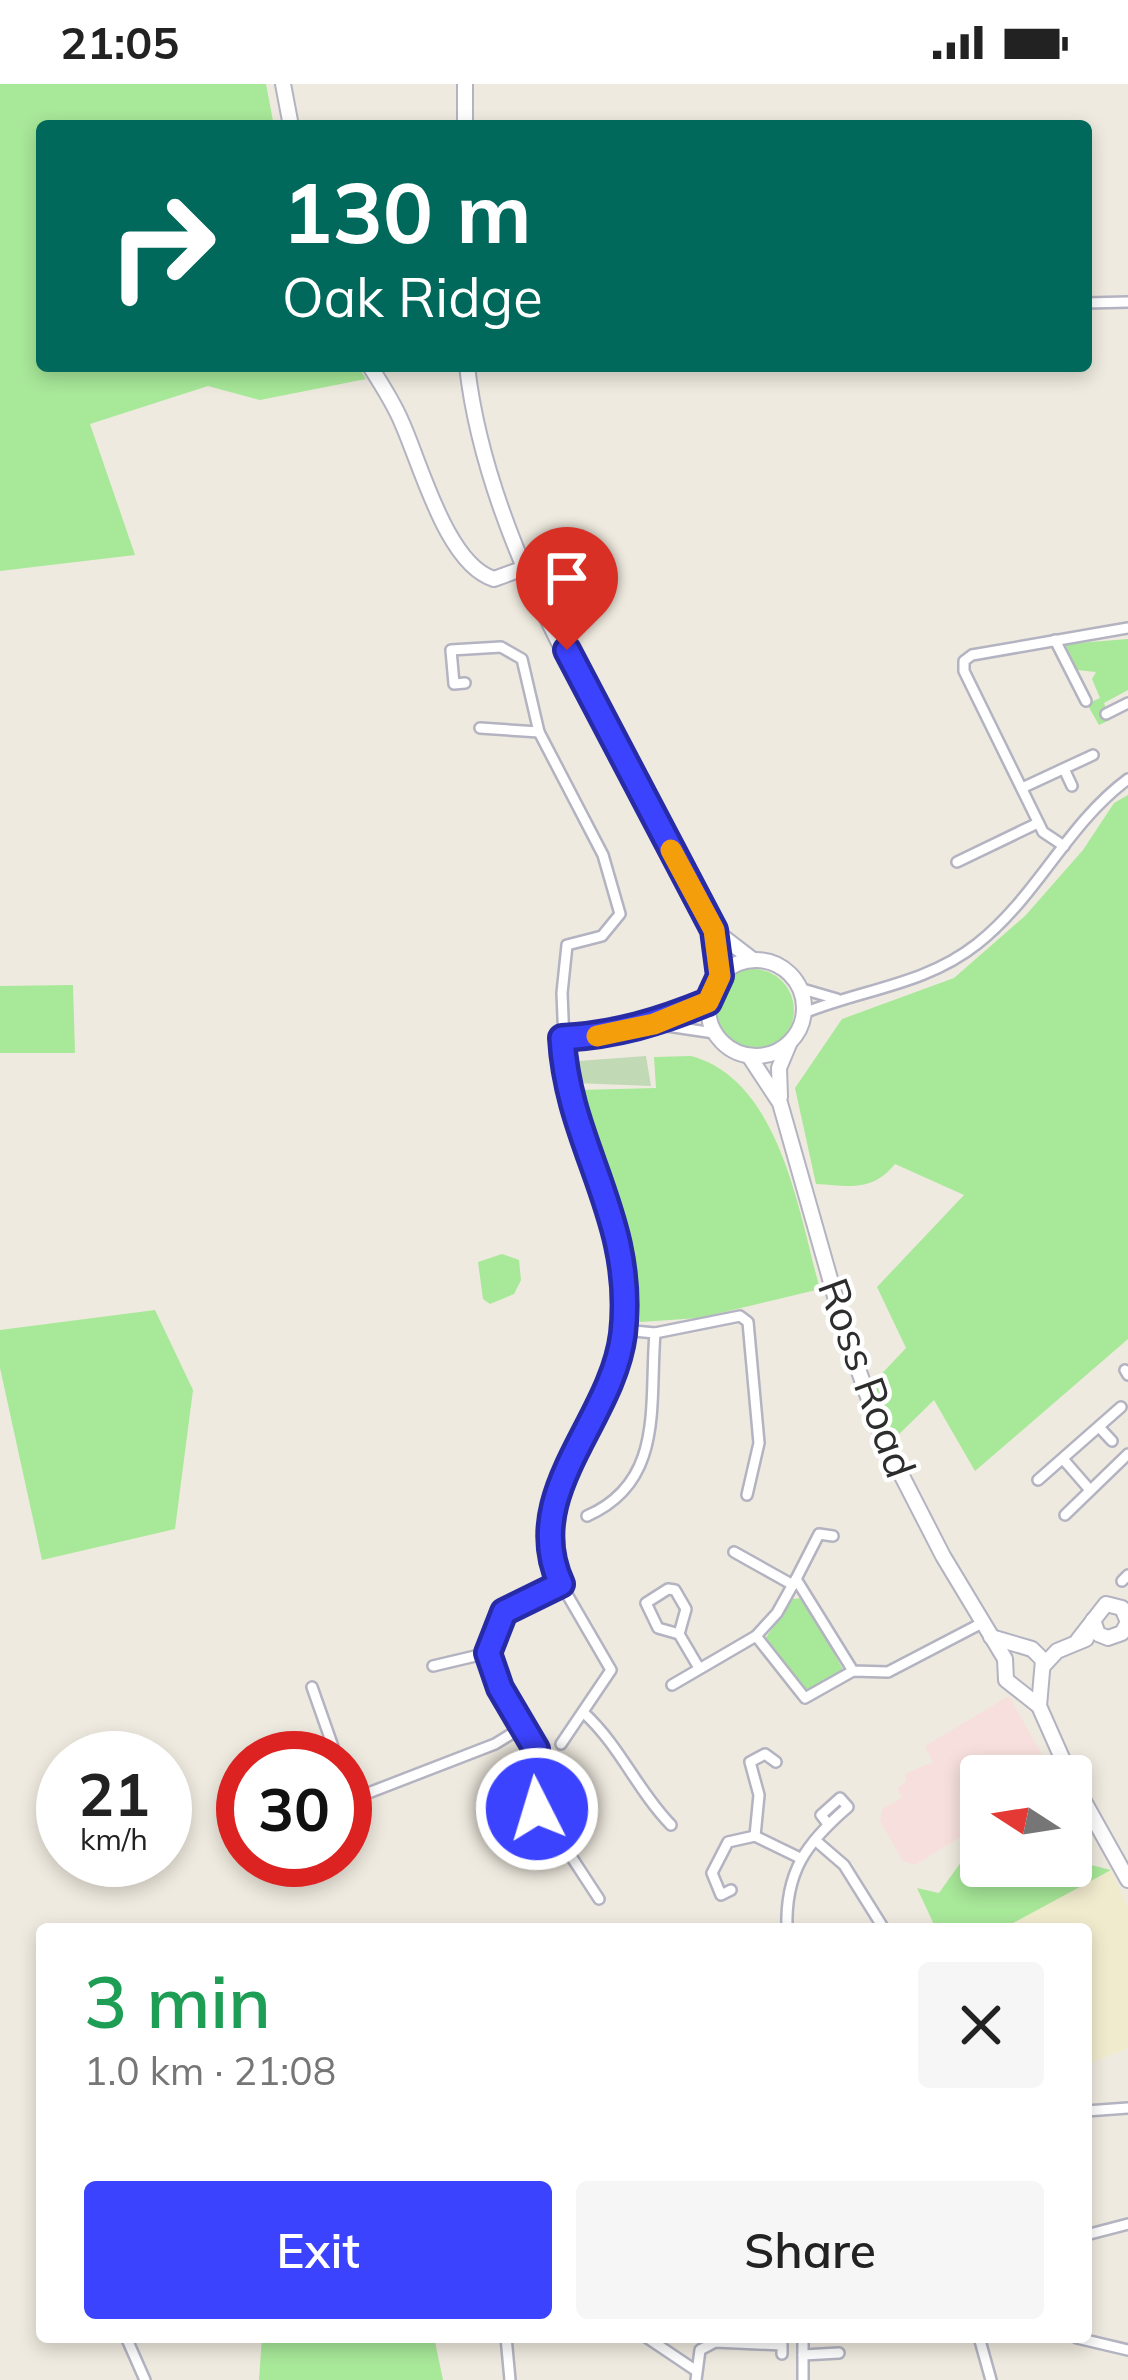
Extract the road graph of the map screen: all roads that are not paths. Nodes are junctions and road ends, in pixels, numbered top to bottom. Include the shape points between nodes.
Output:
1 (283, 84) edge
2 (465, 84) edge
3 (290, 120) edge
4 (465, 120) edge
5 (1128, 302) edge
6 (1092, 303) edge
7 (373, 372) edge
8 (468, 372) edge
9 (526, 567) junction
10 (1128, 628) edge
11 (1055, 640) junction
12 (1092, 673) dead end
13 (1076, 681) junction
14 (465, 683) dead end
15 (1086, 701) dead end
16 (1128, 703) edge
17 (1106, 714) dead end
18 (479, 728) dead end
19 (539, 732) junction
20 (1093, 755) dead end
21 (1064, 769) junction
22 (1128, 779) edge
23 (1072, 786) dead end
24 (1022, 788) junction
25 (1038, 824) junction
26 (1064, 846) junction
27 (957, 862) dead end
28 (714, 930) junction
29 (753, 960) junction
30 (720, 976) junction
31 (799, 988) junction
32 (837, 1000) junction
33 (708, 1002) junction
34 (804, 1013) junction
35 (654, 1024) junction
36 (714, 1033) junction
37 (562, 1038) junction
38 (789, 1044) junction
39 (748, 1056) junction
40 (780, 1103) junction
41 (623, 1330) junction
42 (656, 1333) junction
43 (1121, 1407) dead end
44 (1099, 1427) junction
45 (1112, 1441) dead end
46 (1128, 1454) edge
47 (1063, 1459) junction
48 (1038, 1480) dead end
49 (1090, 1490) junction
50 (747, 1495) dead end
51 (587, 1516) dead end
52 (1065, 1516) dead end
53 (833, 1536) dead end
54 (734, 1552) dead end
55 (795, 1582) junction
56 (561, 1584) junction
57 (1125, 1610) edge
58 (1093, 1620) junction
59 (986, 1630) junction
60 (679, 1634) junction
61 (755, 1636) junction
62 (1103, 1637) junction
63 (1078, 1640) junction
64 (1026, 1648) junction
65 (1057, 1651) junction
66 (488, 1653) junction
67 (1005, 1659) junction
68 (1044, 1665) junction
69 (433, 1666) dead end
70 (699, 1668) junction
71 (853, 1671) junction
72 (1038, 1684) junction
73 (672, 1685) dead end
74 (312, 1687) dead end
75 (1017, 1688) junction
76 (1039, 1706) junction
77 (584, 1713) junction
78 (560, 1716) dead end
79 (574, 1726) junction
80 (520, 1728) junction
81 (327, 1731) edge
82 (561, 1744) dead end
83 (1061, 1755) edge
84 (776, 1762) dead end
85 (372, 1792) edge
86 (663, 1795) dead end
87 (650, 1804) junction
88 (1092, 1815) edge
89 (828, 1824) dead end
90 (671, 1825) dead end
91 (755, 1836) junction
92 (815, 1840) junction
93 (798, 1857) junction
94 (1128, 1880) edge
95 (731, 1890) dead end
96 (599, 1899) dead end
97 (787, 1923) edge
98 (880, 1923) edge
99 (1128, 2108) edge
100 (1092, 2111) edge
101 (1128, 2224) edge
102 (1092, 2233) edge
103 (1092, 2342) edge
104 (130, 2343) edge
105 (507, 2343) edge
106 (654, 2343) edge
107 (713, 2343) edge
108 (737, 2343) edge
109 (803, 2343) edge
110 (981, 2343) edge
111 (1128, 2350) edge
112 (838, 2353) dead end
113 (782, 2354) dead end
114 (803, 2355) junction
115 (696, 2375) edge
116 (145, 2380) edge
117 (510, 2380) edge
118 (803, 2380) edge
119 (992, 2380) edge

1 - 3 main road
2 - 4 main road
5 - 6 street
7 - 9 main road via 464,556 494,579
8 - 9 main road via 486,458
9 - 28 main road
10 - 11 street
11 - 13 street
11 - 24 street via 964,661
12 - 13 street
13 - 15 street
14 - 19 street via 454,684 451,650 501,647 517,654 529,674
16 - 17 street
18 - 19 street
19 - 37 street via 596,839 619,905 618,922 602,936 567,945
20 - 21 street
21 - 23 street
21 - 24 street
22 - 26 street
24 - 25 street
25 - 26 street
25 - 27 street
26 - 32 street via 1018,907 948,965
28 - 29 main road
28 - 30 main road
29 - 30 main road
29 - 31 main road via 781,967
30 - 33 main road
31 - 32 street
31 - 34 main road
32 - 34 street
33 - 35 street
33 - 36 main road
34 - 38 main road
35 - 36 street
35 - 37 street
36 - 39 main road
37 - 41 street via 573,1115 608,1191 617,1233
38 - 39 main road
38 - 40 main road via 778,1068
39 - 40 main road
40 - 59 main road, Ross Road via 871,1407 916,1508
41 - 42 street
41 - 56 street via 610,1386 554,1494 549,1546
42 - 50 street via 740,1316 748,1322 759,1443
42 - 51 street via 643,1465 630,1487
43 - 44 street
44 - 45 street
44 - 47 street
46 - 49 street
47 - 48 street
47 - 49 street
49 - 52 street
53 - 55 street via 819,1534
54 - 55 street
55 - 61 street
55 - 71 street
56 - 66 street via 504,1612
56 - 77 street via 611,1670
57 - 58 main road via 1100,1606
57 - 62 main road via 1122,1634
58 - 62 main road
58 - 63 main road
59 - 64 main road
59 - 67 main road, Ross Road
59 - 71 street via 888,1672
60 - 60 street via 658,1628 646,1610 668,1589 686,1609
60 - 70 street
61 - 70 street
61 - 71 street via 805,1698
62 - 63 main road
63 - 65 main road
64 - 65 main road
64 - 67 main road
64 - 68 main road
65 - 68 main road
66 - 69 street
66 - 80 street
67 - 75 main road via 1004,1673
68 - 72 main road
70 - 73 street
72 - 75 main road
72 - 76 main road
74 - 81 street
75 - 76 main road
76 - 83 main road
77 - 79 street
77 - 87 street
78 - 79 street
79 - 82 street
80 - 85 street
80 - 96 street via 537,1758 515,1803 548,1821
84 - 91 street via 765,1754 750,1762 759,1795
86 - 87 street
87 - 90 street
88 - 94 main road
89 - 92 street
91 - 93 street
91 - 95 street via 728,1842 717,1855 716,1888 721,1895
92 - 93 street
92 - 98 street via 844,1865
93 - 97 street
99 - 100 street
101 - 102 street
103 - 111 street
104 - 116 street
105 - 117 street
106 - 115 street
107 - 115 street via 700,2350
108 - 113 street via 782,2345
109 - 114 street
110 - 119 street
112 - 114 street
114 - 118 street

